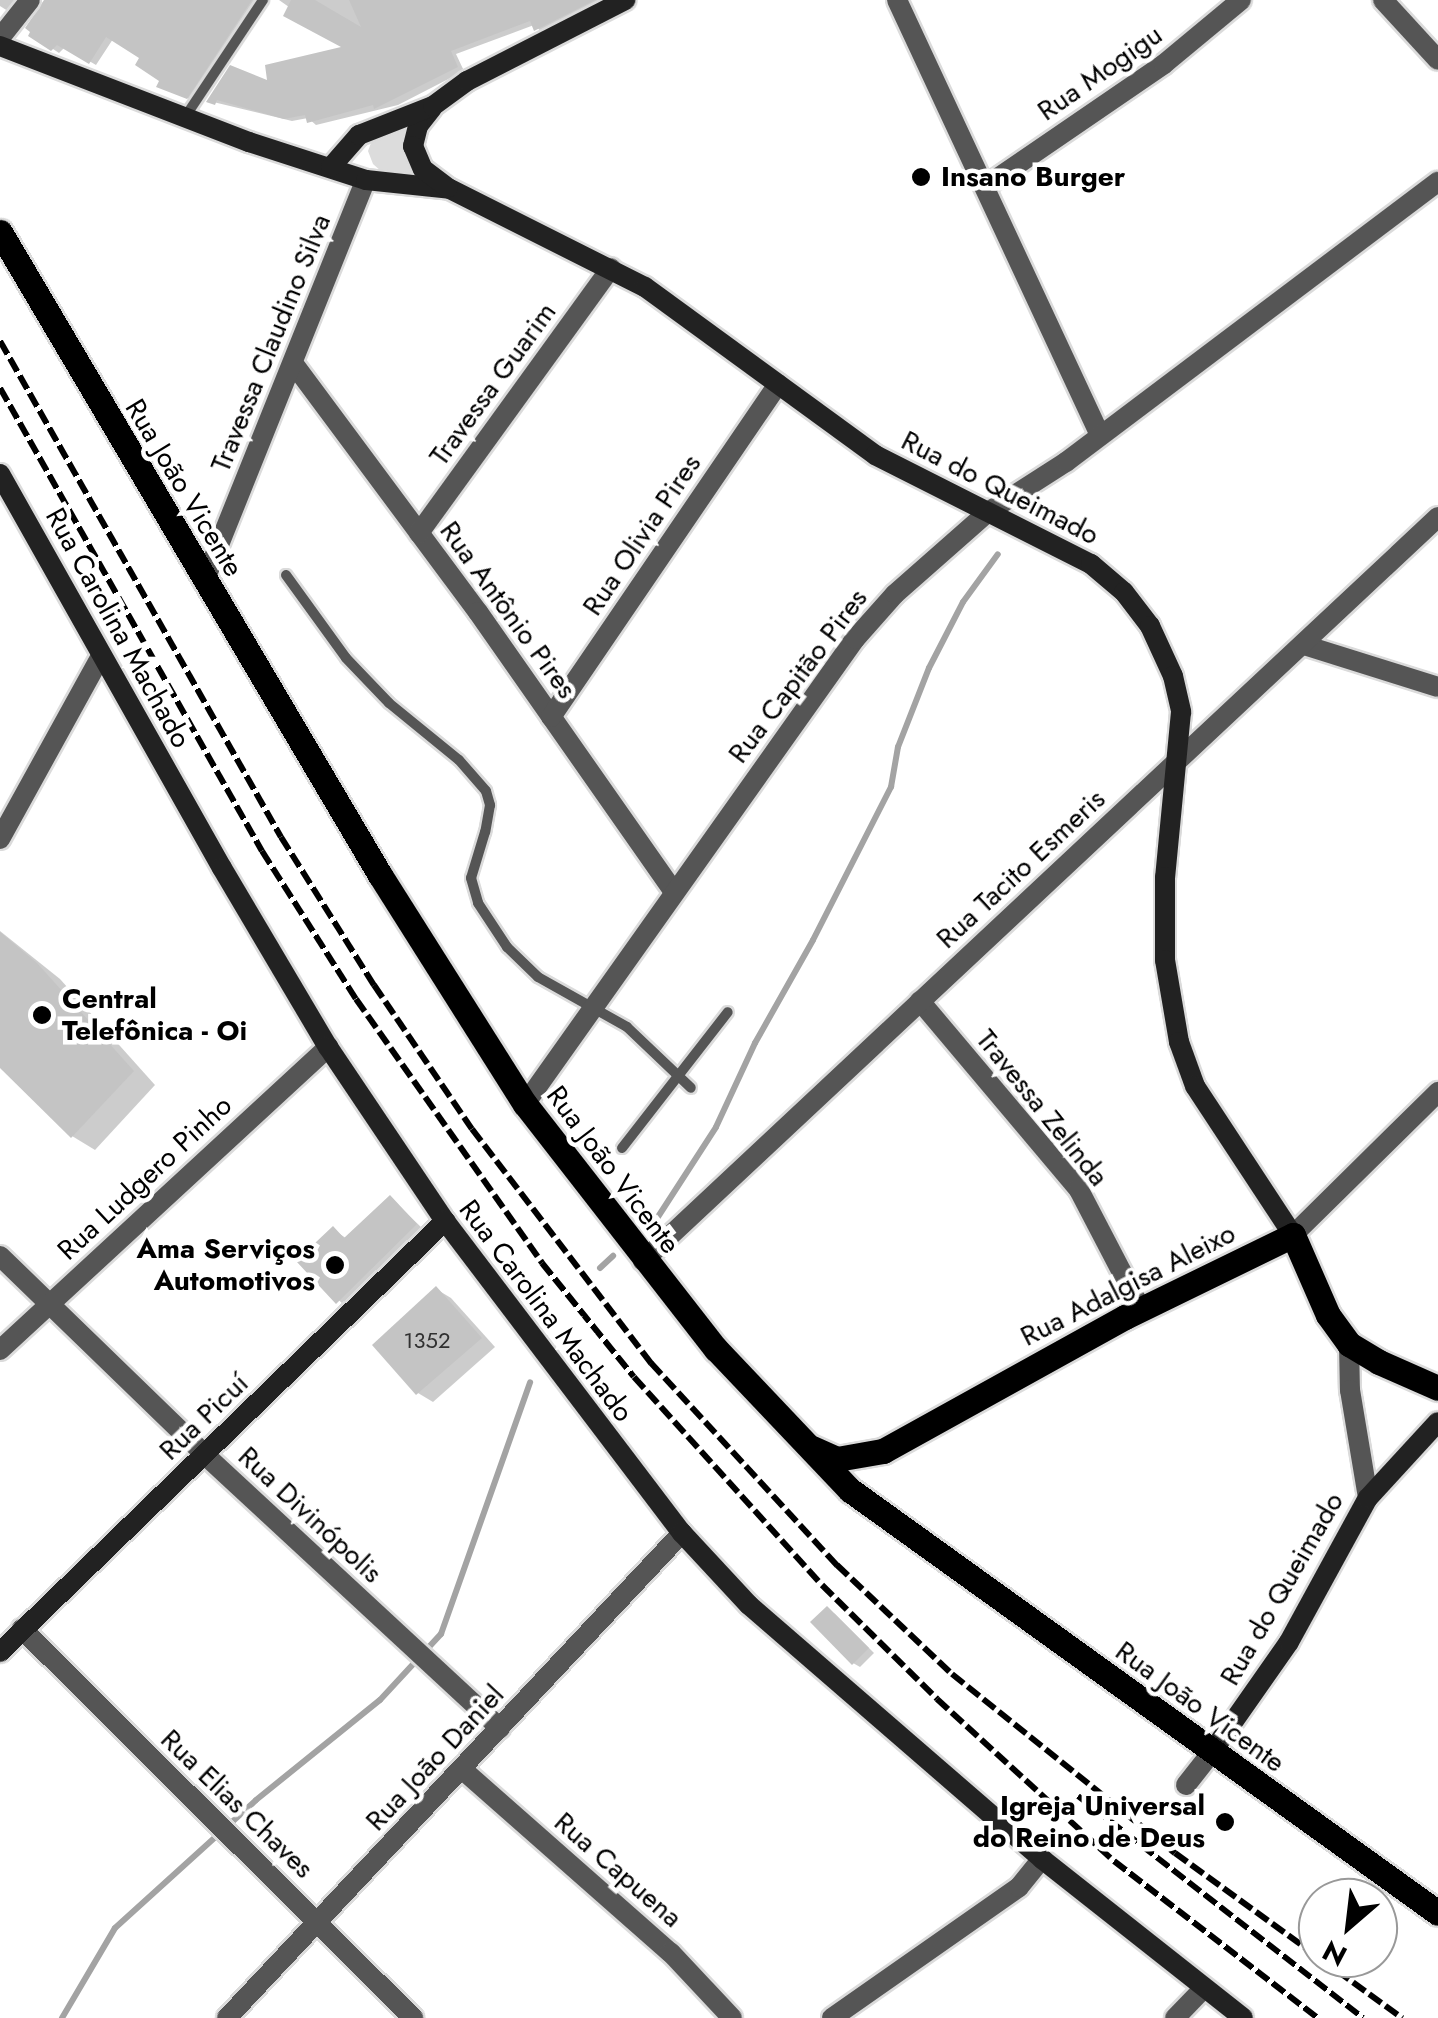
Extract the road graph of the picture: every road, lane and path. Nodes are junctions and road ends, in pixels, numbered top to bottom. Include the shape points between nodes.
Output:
1 (30, 0) edge
2 (263, 0) edge
3 (625, 0) edge
4 (898, 0) edge
5 (1241, 0) edge
6 (1383, 0) edge
7 (0, 38) edge
8 (0, 46) edge
9 (1438, 60) edge
10 (433, 106) junction
11 (185, 116) junction
12 (331, 167) junction
13 (366, 180) junction
14 (1438, 182) edge
15 (986, 186) junction
16 (450, 189) junction
17 (0, 232) edge
18 (611, 268) junction
19 (292, 363) junction
20 (778, 384) junction
21 (1100, 434) junction
22 (1, 477) edge
23 (988, 512) junction
24 (1438, 517) edge
25 (419, 533) junction
26 (286, 575) dead end
27 (204, 582) junction
28 (1304, 644) junction
29 (101, 656) junction
30 (1438, 688) edge
31 (551, 718) junction
32 (1177, 761) junction
33 (0, 839) edge
34 (674, 892) junction
35 (920, 1001) junction
36 (591, 1007) junction
37 (728, 1012) dead end
38 (328, 1047) junction
39 (676, 1074) junction
40 (691, 1088) dead end
41 (1438, 1092) edge
42 (526, 1104) junction
43 (622, 1148) dead end
44 (445, 1221) junction
45 (1293, 1235) junction
46 (0, 1256) edge
47 (643, 1261) junction
48 (51, 1302) junction
49 (1141, 1309) junction
50 (1349, 1344) junction
51 (0, 1350) edge
52 (1438, 1388) edge
53 (1438, 1422) edge
54 (808, 1446) junction
55 (883, 1451) junction
56 (205, 1455) junction
57 (1368, 1498) junction
58 (872, 1507) junction
59 (682, 1533) junction
60 (22, 1630) junction
61 (0, 1652) edge
62 (500, 1728) junction
63 (1212, 1752) junction
64 (462, 1769) junction
65 (1186, 1785) dead end
66 (1042, 1859) junction
67 (1438, 1913) edge
68 (320, 1922) junction
69 (1204, 1988) junction
70 (227, 2018) edge
71 (413, 2018) edge
72 (732, 2018) edge
73 (832, 2018) edge
74 (1175, 2018) edge
75 (1243, 2018) edge

1 - 7 street
2 - 11 lane
3 - 10 main road via 467,81
4 - 15 street
5 - 15 street, Rua Mogigu via 1164,64
6 - 9 street
8 - 11 main road, Rua do Queimado
10 - 12 main road via 359,135
10 - 16 main road via 414,136 415,157
11 - 12 main road, Rua do Queimado
12 - 13 main road, Rua do Queimado
13 - 16 main road, Rua do Queimado
13 - 19 street, Travessa Claudino Silva
14 - 21 street, Rua Capitão Pires
15 - 21 street
16 - 18 main road, Rua do Queimado
17 - 27 main road, Rua João Vicente
18 - 20 main road, Rua do Queimado
18 - 25 street, Travessa Guarim
19 - 25 street, Rua Antônio Pires
19 - 27 street, Travessa Claudino Silva
20 - 23 main road, Rua do Queimado via 905,473
20 - 31 street, Rua Olivia Pires
21 - 23 street, Rua Capitão Pires
22 - 29 main road, Rua Carolina Machado
23 - 32 main road, Rua do Queimado via 1091,564 1150,626 1181,712
23 - 34 street, Rua Capitão Pires via 854,639
24 - 28 street, Rua Tacito Esmeris
25 - 31 street, Rua Antônio Pires
26 - 36 lane via 346,658 486,790 490,805 471,878 478,903 507,947 538,977
27 - 42 main road, Rua João Vicente
28 - 30 street
28 - 32 street, Rua Tacito Esmeris
29 - 33 street
29 - 38 main road, Rua Carolina Machado
31 - 34 street, Rua Antônio Pires
32 - 35 street, Rua Tacito Esmeris
32 - 45 main road, Rua do Queimado via 1165,944 1178,1042 1195,1086
34 - 36 street, Rua Capitão Pires
35 - 47 street, Rua Tacito Esmeris
35 - 49 street, Travessa Zelinda via 1079,1190
36 - 39 lane via 627,1027
36 - 42 street, Rua Capitão Pires
37 - 39 lane
38 - 44 main road, Rua Carolina Machado
38 - 48 street, Rua Ludgero Pinho
39 - 40 lane
39 - 43 lane
41 - 45 street, Rua Adalgisa Aleixo
42 - 47 main road, Rua João Vicente
44 - 56 main road, Rua Picuí
44 - 59 main road, Rua Carolina Machado
45 - 49 main road, Rua Adalgisa Aleixo
45 - 50 main road via 1328,1315
46 - 48 street, Rua Divinópolis
47 - 54 main road, Rua João Vicente
48 - 51 street, Rua Ludgero Pinho
48 - 56 street, Rua Divinópolis
49 - 55 main road, Rua Adalgisa Aleixo
50 - 52 main road
50 - 57 street, Rua do Queimado
53 - 57 main road
54 - 55 main road, Rua Adalgisa Aleixo via 837,1458
54 - 58 main road, Rua João Vicente
55 - 58 main road via 868,1478
56 - 60 main road, Rua Picuí
56 - 62 street, Rua Divinópolis
57 - 63 main road, Rua do Queimado via 1289,1642
58 - 63 main road, Rua João Vicente
59 - 62 street, Rua João Daniel
59 - 66 main road, Rua Carolina Machado via 750,1605
60 - 61 main road, Rua Picuí
60 - 68 street, Rua Elias Chaves
62 - 64 street, Rua João Daniel
63 - 65 street, Rua do Queimado
63 - 67 main road, Rua João Vicente
64 - 68 street, Rua João Daniel
64 - 72 street, Rua Capuena via 671,1953
66 - 69 main road, Rua Carolina Machado
66 - 73 street via 1019,1887
68 - 70 street, Rua João Daniel
68 - 71 street, Rua Elias Chaves
69 - 74 street
69 - 75 main road, Rua Carolina Machado

